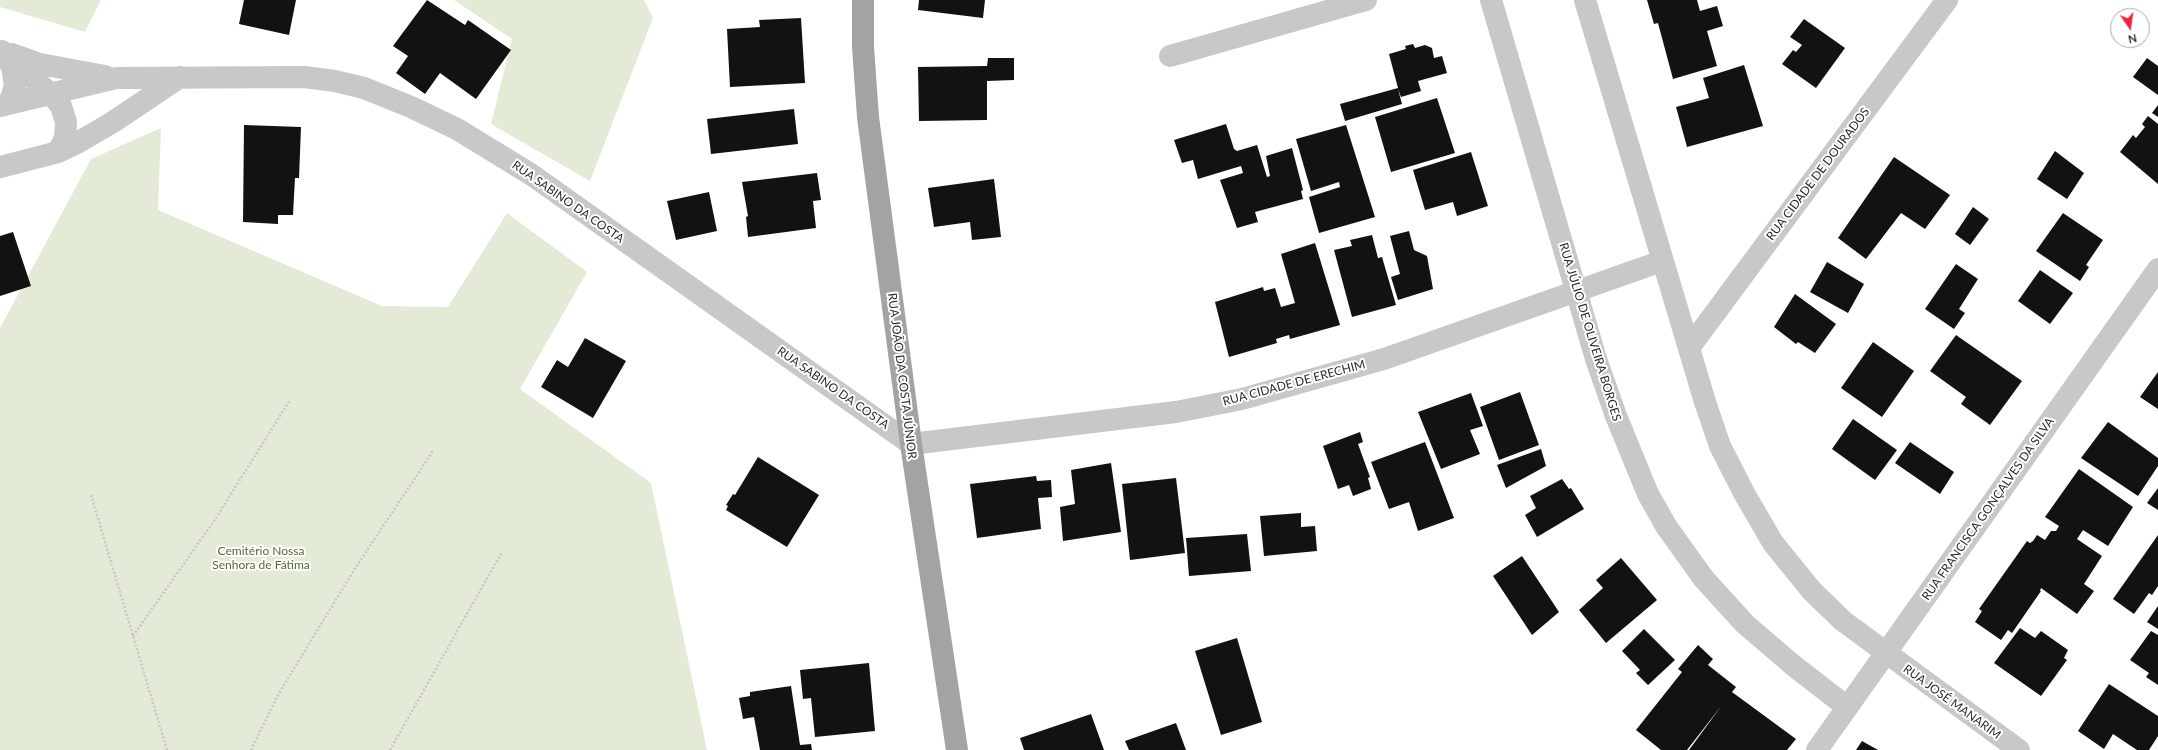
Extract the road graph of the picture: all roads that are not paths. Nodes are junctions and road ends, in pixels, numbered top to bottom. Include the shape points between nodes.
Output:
1 (863, 0) edge
2 (1366, 0) edge
3 (1491, 0) edge
4 (1585, 0) edge
5 (1947, 0) edge
6 (1, 51) edge
7 (1170, 56) dead end
8 (180, 77) junction
9 (116, 78) junction
10 (51, 94) junction
11 (5, 105) edge
12 (58, 152) junction
13 (0, 166) edge
14 (1662, 261) junction
15 (2158, 268) edge
16 (1576, 292) junction
17 (1689, 348) junction
18 (911, 444) junction
19 (1885, 654) junction
20 (1847, 706) junction
21 (957, 750) edge
22 (1817, 750) edge
23 (2020, 750) edge

1 - 18 main road, RUA JOÃO DA COSTA JÚNIOR via 863,48 868,117
2 - 7 street
3 - 16 street, RUA JÚLIO DE OLIVEIRA BORGES
4 - 14 street
5 - 17 street, RUA CIDADE DE DOURADOS
6 - 9 street via 40,64
6 - 10 street
6 - 11 street via 12,67 15,86
8 - 9 street, RUA SABINO DA COSTA
8 - 12 street via 113,122
8 - 18 street, RUA SABINO DA COSTA via 304,77 336,81 364,88 457,129 532,175
9 - 10 street
10 - 11 street
10 - 12 street via 61,106 66,122 65,138
12 - 13 street
14 - 16 street, RUA CIDADE DE ERECHIM
14 - 17 street
15 - 19 street, RUA FRANCISCA GONÇALVES DA SILVA
16 - 18 street, RUA CIDADE DE ERECHIM via 1384,359 1242,399 1176,412
16 - 20 street, RUA JÚLIO DE OLIVEIRA BORGES via 1616,416 1648,494 1666,526 1704,579 1745,624 1794,666
17 - 19 street via 1720,446 1773,543 1812,591 1843,621
18 - 21 main road, RUA JOÃO DA COSTA JÚNIOR
19 - 20 street, RUA FRANCISCA GONÇALVES DA SILVA
19 - 23 street, RUA JOSÉ MANARIM
20 - 22 street, RUA FRANCISCA GONÇALVES DA SILVA

